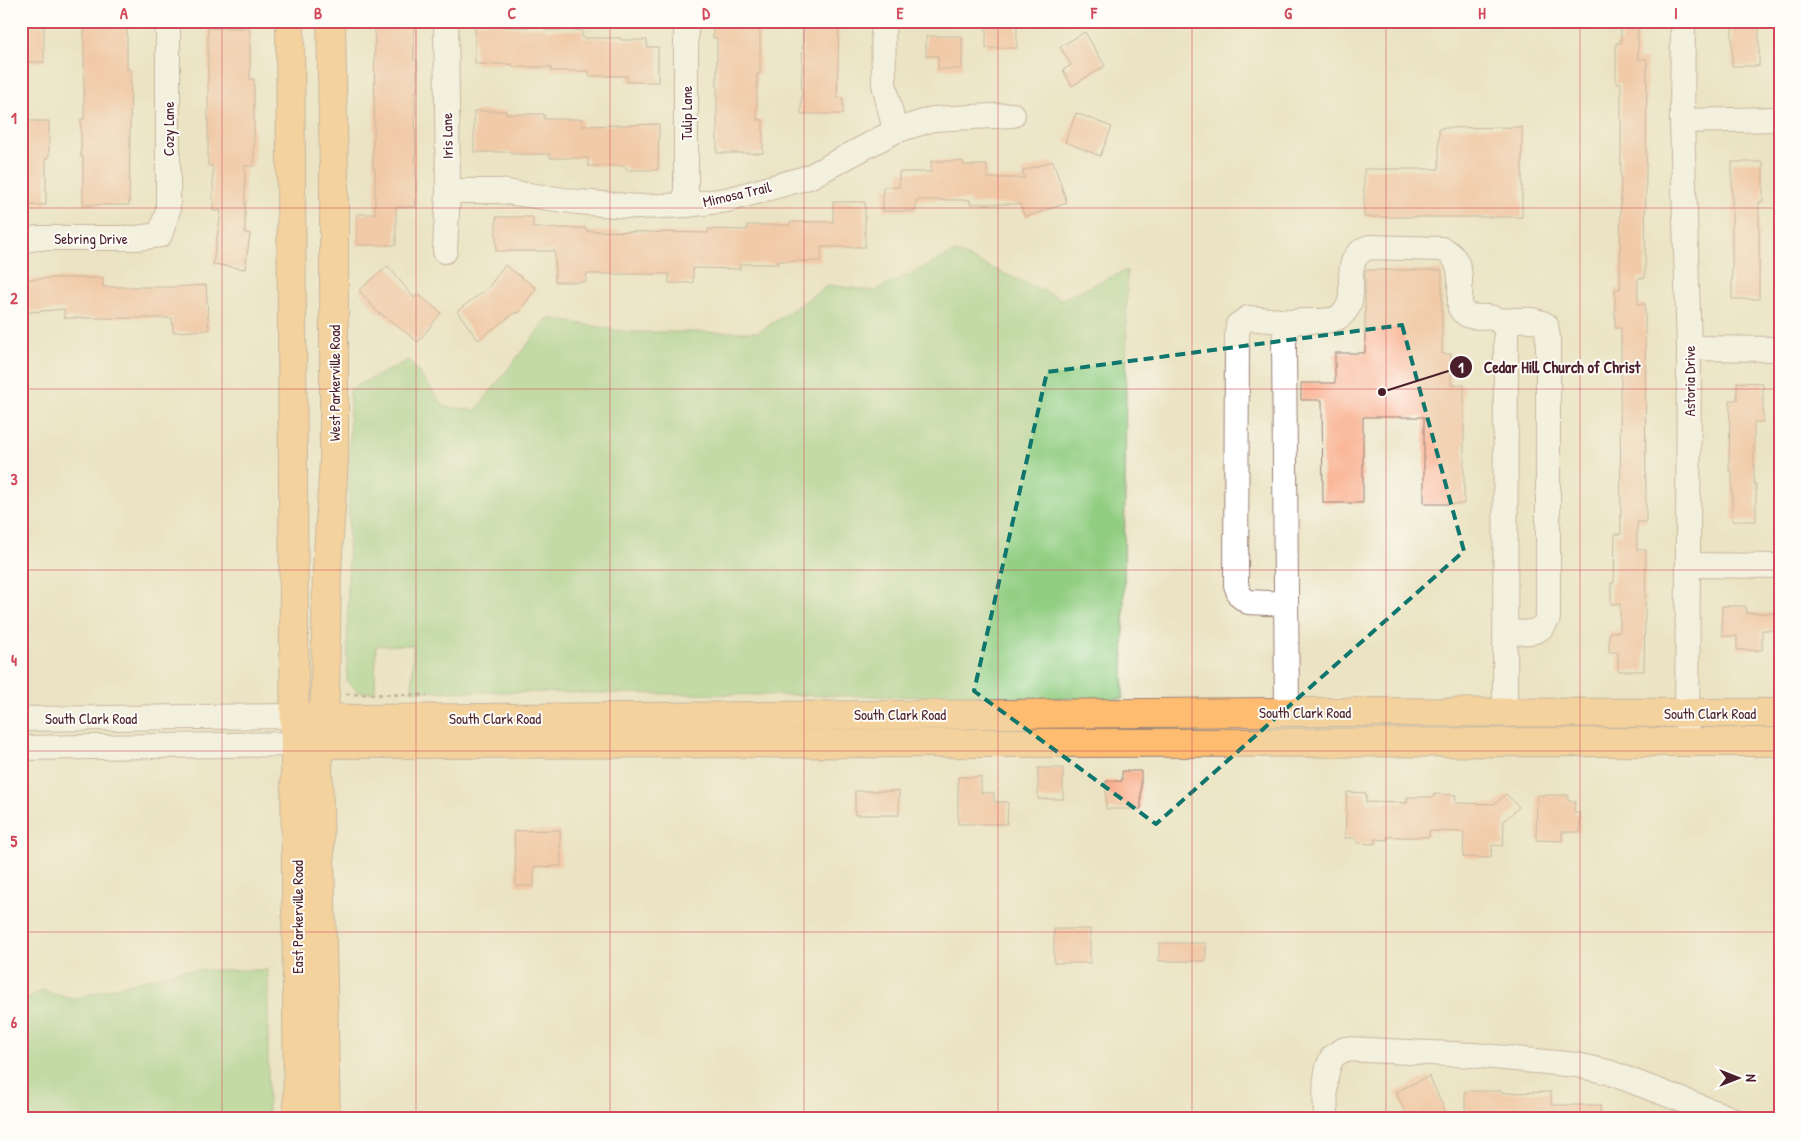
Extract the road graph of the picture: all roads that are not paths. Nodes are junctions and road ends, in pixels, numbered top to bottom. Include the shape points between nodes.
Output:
1 (168, 21) edge
2 (290, 21) edge
3 (331, 21) edge
4 (446, 21) edge
5 (686, 21) edge
6 (883, 21) edge
7 (1683, 21) edge
8 (1014, 114) dead end
9 (1780, 119) edge
10 (1682, 121) junction
11 (895, 131) junction
12 (448, 191) junction
13 (686, 205) junction
14 (160, 235) joint
15 (21, 241) edge
16 (445, 251) dead end
17 (1501, 321) junction
18 (1292, 322) junction
19 (1690, 348) junction
20 (1780, 349) edge
21 (1688, 565) junction
22 (1780, 566) edge
23 (1286, 604) junction
24 (1505, 632) junction
25 (1287, 712) junction
26 (1505, 712) junction
27 (1687, 712) junction
28 (1780, 713) edge
29 (296, 716) junction
30 (324, 717) junction
31 (21, 718) edge
32 (1288, 742) junction
33 (1505, 742) junction
34 (1687, 742) junction
35 (1780, 742) edge
36 (309, 744) junction
37 (21, 748) edge
38 (298, 1119) edge
39 (326, 1119) edge
40 (1326, 1119) edge
41 (1732, 1119) edge

1 - 14 street, Cozy Lane via 168,210
2 - 29 main road
3 - 30 main road, West Parkerville Road via 334,460 326,569
4 - 12 street, Iris Lane
5 - 13 street, Tulip Lane
6 - 11 street via 884,84
7 - 10 street, Astoria Drive
8 - 11 street, Mimosa Trail via 933,119
9 - 10 street
10 - 19 street, Astoria Drive
11 - 13 street, Mimosa Trail via 808,177 727,200
12 - 13 street, Mimosa Trail via 500,190 639,207
12 - 16 street, Iris Lane
14 - 15 street, Sebring Drive
17 - 18 street via 1463,313 1458,262 1451,253 1442,249 1370,247 1355,256 1351,266 1351,297 1339,317
17 - 24 street via 1506,330
17 - 24 street via 1530,319 1540,322 1546,325 1548,338 1548,618 1537,632
18 - 23 street via 1286,330 1284,342
18 - 23 street via 1248,318 1238,325 1237,335 1236,585 1240,596 1248,602
19 - 20 street
19 - 21 street, Astoria Drive
21 - 22 street
21 - 27 street, Astoria Drive
23 - 25 street
24 - 26 street
25 - 26 main road, South Clark Road
25 - 30 main road, South Clark Road
25 - 32 main road
26 - 27 main road, South Clark Road
26 - 33 main road
27 - 28 main road, South Clark Road
27 - 34 street, Astoria Drive
29 - 30 main road, South Clark Road
29 - 31 street, South Clark Road
29 - 36 main road, East Parkerville Road
30 - 36 main road, West Parkerville Road
32 - 33 main road, South Clark Road
32 - 36 main road, South Clark Road
33 - 34 main road, South Clark Road
34 - 35 main road, South Clark Road
36 - 37 street, South Clark Road
36 - 38 main road, East Parkerville Road
36 - 39 main road, East Parkerville Road via 318,766
40 - 41 street via 1328,1069 1333,1057 1345,1049 1354,1049 1473,1055 1577,1065 1608,1072

